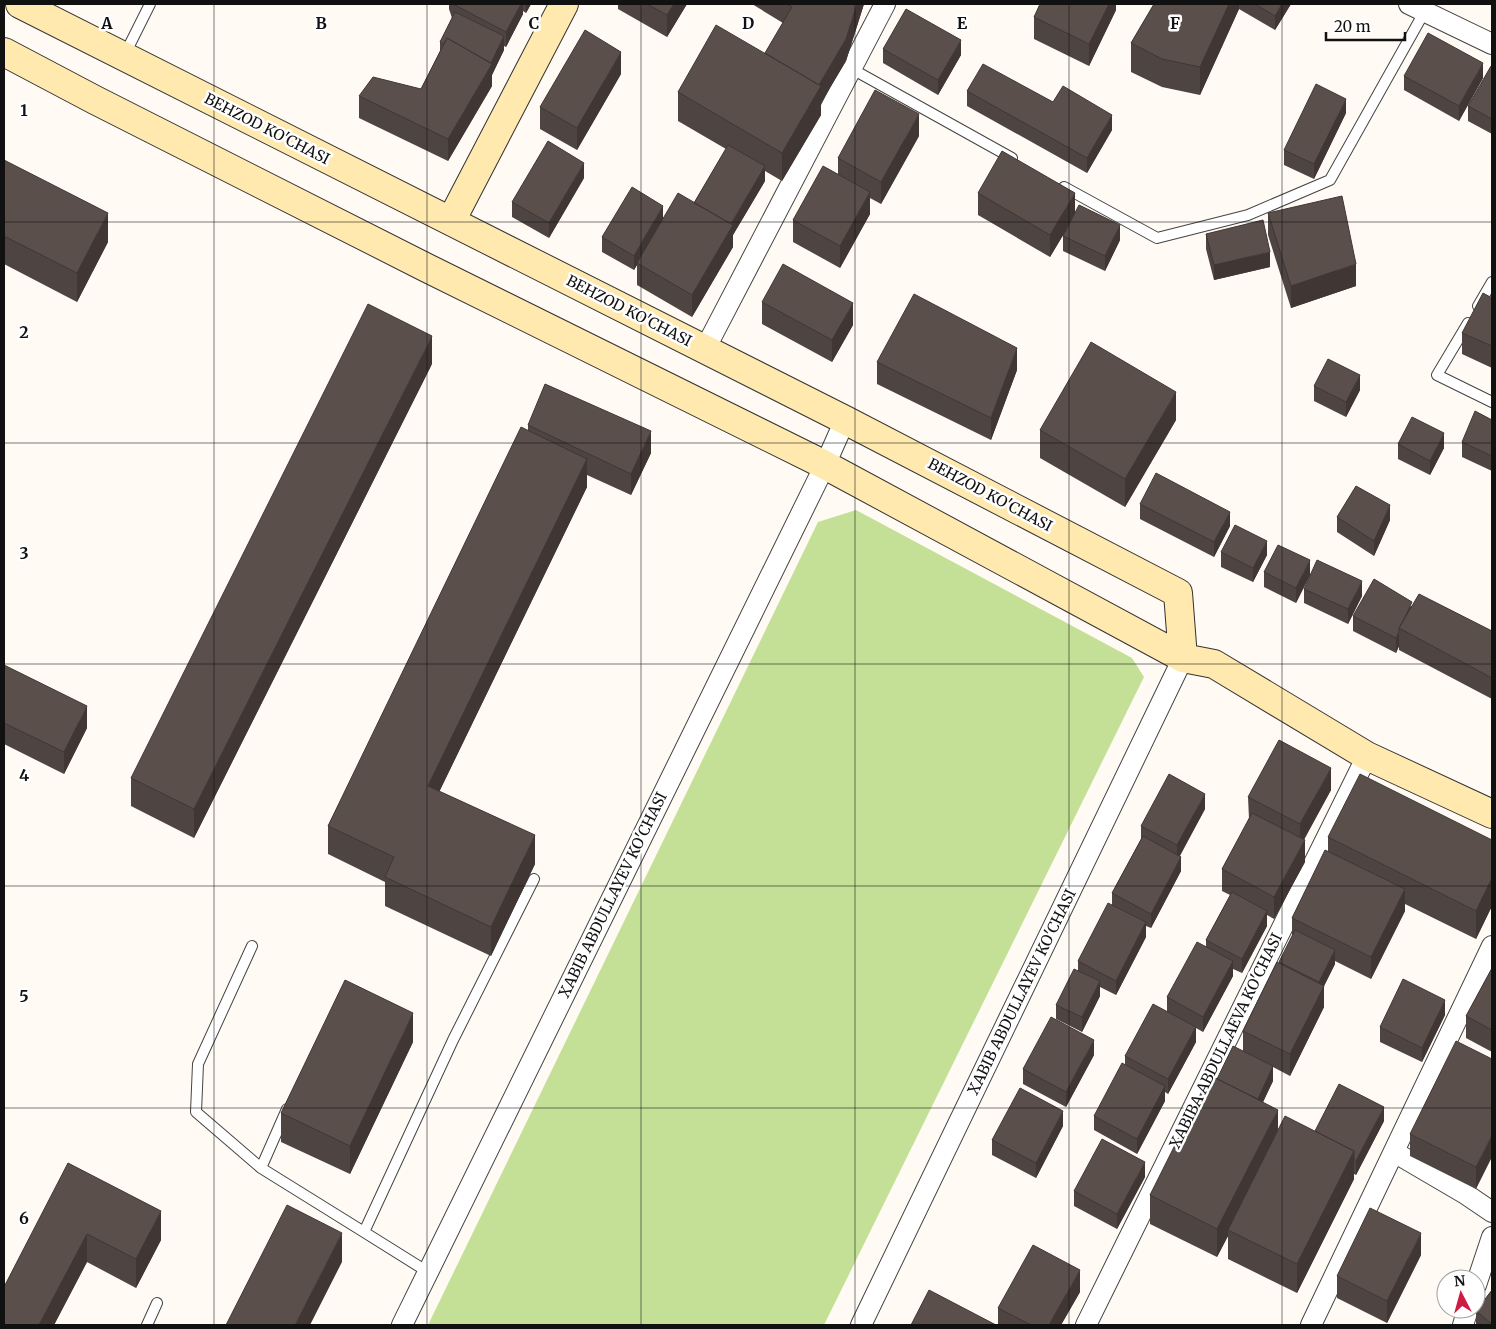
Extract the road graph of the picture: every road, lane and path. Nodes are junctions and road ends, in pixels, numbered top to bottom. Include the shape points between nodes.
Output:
1 (20, 4) edge
2 (150, 4) edge
3 (564, 4) edge
4 (885, 4) edge
5 (1421, 6) edge
6 (1492, 44) edge
7 (4, 52) edge
8 (124, 57) junction
9 (852, 69) junction
10 (1017, 161) edge
11 (1052, 180) edge
12 (451, 221) junction
13 (1492, 282) edge
14 (704, 349) junction
15 (1492, 402) edge
16 (846, 420) junction
17 (825, 465) junction
18 (1183, 658) junction
19 (1367, 756) junction
20 (1492, 814) edge
21 (534, 879) dead end
22 (252, 946) dead end
23 (1492, 946) edge
24 (292, 1098) edge
25 (1394, 1152) junction
26 (261, 1168) junction
27 (1492, 1212) edge
28 (364, 1232) junction
29 (1492, 1237) edge
30 (1481, 1269) edge
31 (428, 1272) junction
32 (157, 1303) dead end
33 (147, 1325) edge
34 (402, 1325) edge
35 (861, 1325) edge
36 (1086, 1325) edge
37 (1311, 1325) edge

1 - 8 street, BEHZOD KO'CHASI
2 - 8 lane
3 - 12 street
4 - 9 street
5 - 6 street
5 - 11 lane via 1330,180 1248,215 1157,238
7 - 17 street via 419,264
8 - 12 street, BEHZOD KO'CHASI
9 - 10 lane
9 - 14 street
12 - 14 street, BEHZOD KO'CHASI
13 - 15 lane via 1437,374
14 - 16 street, BEHZOD KO'CHASI
16 - 17 street, XABIB ABDULLAYEV KO'CHASI
16 - 18 street, BEHZOD KO'CHASI via 1178,593
17 - 18 street
17 - 31 street, XABIB ABDULLAYEV KO'CHASI
18 - 19 street via 1214,664
18 - 35 street, XABIB ABDULLAYEV KO'CHASI
19 - 20 street
19 - 36 street, XABIBA ABDULLAEVA KO'CHASI
21 - 28 lane via 453,1040
22 - 26 lane via 198,1064 196,1112
23 - 25 street
24 - 26 lane
25 - 27 street
25 - 37 street
26 - 28 lane
28 - 31 lane
29 - 30 street
31 - 34 street, XABIB ABDULLAYEV KO'CHASI
32 - 33 lane

